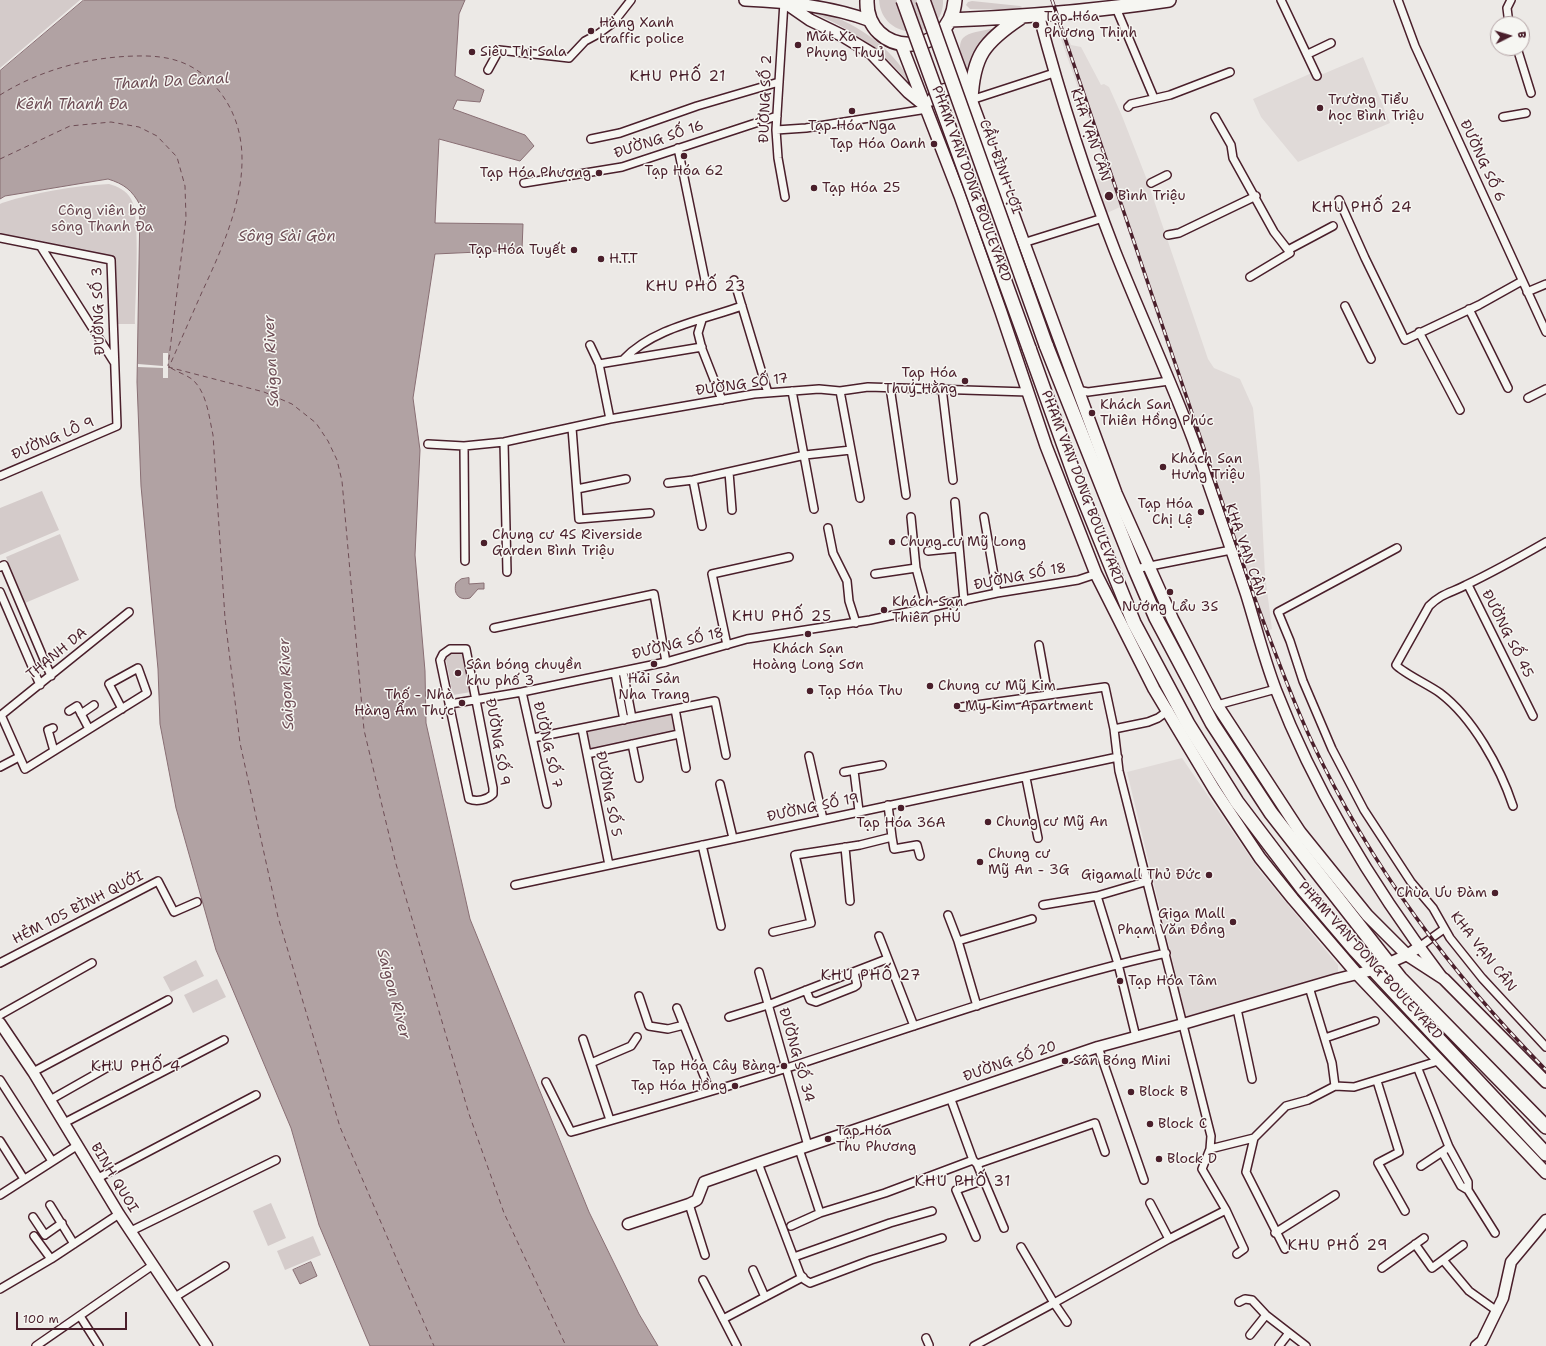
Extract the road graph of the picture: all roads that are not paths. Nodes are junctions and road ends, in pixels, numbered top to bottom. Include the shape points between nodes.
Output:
1 (631, 0) edge
2 (745, 0) edge
3 (867, 0) edge
4 (903, 0) edge
5 (924, 0) edge
6 (955, 0) edge
7 (1169, 0) edge
8 (1280, 0) edge
9 (1398, 0) edge
10 (1511, 0) edge
11 (784, 2) junction
12 (1116, 8) junction
13 (1039, 16) junction
14 (1508, 16) edge
15 (1021, 18) junction
16 (871, 20) junction
17 (947, 24) junction
18 (1331, 43) dead end
19 (901, 44) junction
20 (1308, 54) junction
21 (1519, 56) edge
22 (488, 70) dead end
23 (1230, 72) dead end
24 (1054, 73) junction
25 (1317, 76) dead end
26 (779, 82) junction
27 (1531, 93) dead end
28 (1154, 98) junction
29 (971, 100) junction
30 (1128, 107) dead end
31 (926, 108) junction
32 (1526, 113) dead end
33 (777, 116) junction
34 (1215, 117) dead end
35 (1503, 117) dead end
36 (776, 130) junction
37 (591, 139) dead end
38 (678, 148) junction
39 (1167, 175) dead end
40 (524, 183) dead end
41 (1151, 183) dead end
42 (785, 196) dead end
43 (1256, 196) junction
44 (1339, 200) dead end
45 (1103, 218) junction
46 (1333, 226) dead end
47 (1168, 235) dead end
48 (0, 238) edge
49 (1023, 243) junction
50 (41, 247) junction
51 (1289, 252) junction
52 (1250, 277) dead end
53 (705, 280) dead end
54 (734, 280) dead end
55 (1522, 281) junction
56 (1546, 284) edge
57 (1527, 292) junction
58 (742, 306) junction
59 (1345, 306) dead end
60 (1469, 309) junction
61 (702, 320) junction
62 (1419, 332) junction
63 (1546, 332) edge
64 (590, 345) dead end
65 (1046, 345) joint
66 (702, 347) junction
67 (624, 359) junction
68 (1372, 359) dead end
69 (114, 362) junction
70 (599, 364) junction
71 (1169, 381) junction
72 (890, 387) junction
73 (942, 388) junction
74 (1508, 388) dead end
75 (1546, 389) edge
76 (1063, 390) junction
77 (1077, 390) junction
78 (792, 391) junction
79 (840, 391) junction
80 (1028, 392) junction
81 (768, 393) junction
82 (1045, 393) junction
83 (1528, 398) dead end
84 (722, 400) junction
85 (1460, 410) dead end
86 (610, 419) junction
87 (117, 426) joint
88 (572, 428) junction
89 (504, 442) junction
90 (428, 444) dead end
91 (464, 446) junction
92 (851, 450) junction
93 (804, 455) junction
94 (729, 472) junction
95 (0, 476) edge
96 (626, 479) dead end
97 (693, 480) junction
98 (953, 480) dead end
99 (668, 483) dead end
100 (577, 488) junction
101 (906, 495) dead end
102 (860, 498) dead end
103 (955, 502) dead end
104 (814, 509) dead end
105 (732, 510) dead end
106 (650, 513) dead end
107 (911, 517) dead end
108 (984, 517) dead end
109 (702, 526) dead end
110 (828, 528) dead end
111 (1546, 542) edge
112 (959, 548) junction
113 (1397, 548) dead end
114 (1231, 550) junction
115 (928, 551) dead end
116 (788, 557) dead end
117 (465, 561) dead end
118 (0, 567) edge
119 (1148, 567) junction
120 (916, 568) junction
121 (1135, 570) junction
122 (508, 572) dead end
123 (875, 574) dead end
124 (1096, 574) junction
125 (1468, 585) junction
126 (0, 592) edge
127 (998, 593) junction
128 (964, 601) junction
129 (21, 605) junction
130 (927, 609) junction
131 (8, 611) junction
132 (129, 612) dead end
133 (856, 622) junction
134 (494, 628) dead end
135 (1039, 644) dead end
136 (727, 645) junction
137 (666, 662) junction
138 (624, 671) junction
139 (615, 673) junction
140 (51, 676) junction
141 (40, 685) junction
142 (1276, 689) junction
143 (522, 692) junction
144 (1048, 695) junction
145 (476, 700) junction
146 (450, 704) junction
147 (94, 705) dead end
148 (1217, 705) junction
149 (962, 707) dead end
150 (122, 708) junction
151 (1173, 708) junction
152 (675, 709) junction
153 (69, 711) dead end
154 (81, 714) junction
155 (1, 715) edge
156 (1533, 716) dead end
157 (632, 718) junction
158 (624, 720) junction
159 (53, 728) dead end
160 (89, 729) junction
161 (582, 729) junction
162 (1114, 729) junction
163 (679, 734) junction
164 (533, 738) junction
165 (632, 744) junction
166 (54, 751) junction
167 (587, 754) junction
168 (726, 755) dead end
169 (810, 756) dead end
170 (20, 757) junction
171 (1118, 757) junction
172 (882, 765) dead end
173 (0, 767) edge
174 (686, 768) dead end
175 (854, 771) junction
176 (844, 772) dead end
177 (639, 778) dead end
178 (1026, 778) junction
179 (720, 784) dead end
180 (547, 804) dead end
181 (888, 805) junction
182 (1513, 806) dead end
183 (859, 811) junction
184 (823, 819) junction
185 (733, 838) junction
186 (892, 838) junction
187 (1038, 838) dead end
188 (702, 845) junction
189 (845, 847) junction
190 (920, 856) dead end
191 (609, 865) junction
192 (1148, 881) junction
193 (515, 885) dead end
194 (1303, 889) junction
195 (1098, 896) junction
196 (1293, 898) junction
197 (850, 901) dead end
198 (197, 902) dead end
199 (1043, 905) dead end
200 (948, 915) dead end
201 (1032, 918) dead end
202 (721, 926) dead end
203 (1444, 929) junction
204 (773, 932) dead end
205 (878, 936) dead end
206 (958, 941) junction
207 (1419, 947) junction
208 (1166, 953) junction
209 (1407, 955) junction
210 (887, 960) junction
211 (0, 963) edge
212 (92, 963) dead end
213 (1118, 964) junction
214 (1389, 964) junction
215 (1373, 970) junction
216 (759, 972) dead end
217 (854, 972) junction
218 (1358, 975) junction
219 (1444, 979) junction
220 (1309, 988) junction
221 (806, 990) junction
222 (639, 996) dead end
223 (168, 1000) dead end
224 (768, 1004) junction
225 (977, 1006) junction
226 (677, 1008) dead end
227 (1237, 1009) junction
228 (0, 1015) edge
229 (729, 1017) dead end
230 (1375, 1021) dead end
231 (0, 1023) edge
232 (1183, 1024) junction
233 (684, 1025) junction
234 (914, 1026) junction
235 (637, 1037) dead end
236 (1136, 1037) junction
237 (1325, 1038) junction
238 (583, 1039) dead end
239 (224, 1040) dead end
240 (1098, 1047) junction
241 (1546, 1047) edge
242 (1438, 1062) junction
243 (591, 1063) junction
244 (110, 1066) dead end
245 (787, 1068) junction
246 (1418, 1069) junction
247 (33, 1072) junction
248 (1252, 1079) dead end
249 (0, 1080) edge
250 (1377, 1081) junction
251 (546, 1082) dead end
252 (1546, 1082) edge
253 (1335, 1086) junction
254 (710, 1090) junction
255 (256, 1095) dead end
256 (950, 1097) junction
257 (50, 1100) junction
258 (610, 1120) junction
259 (64, 1123) junction
260 (1546, 1127) edge
261 (1254, 1138) junction
262 (0, 1141) edge
263 (78, 1145) junction
264 (804, 1147) junction
265 (1449, 1147) junction
266 (1210, 1149) junction
267 (1105, 1152) dead end
268 (1442, 1152) junction
269 (1546, 1154) edge
270 (276, 1160) dead end
271 (52, 1161) junction
272 (975, 1162) junction
273 (758, 1163) junction
274 (1421, 1166) dead end
275 (1546, 1173) edge
276 (98, 1178) junction
277 (24, 1179) junction
278 (984, 1180) junction
279 (1144, 1180) dead end
280 (1468, 1190) junction
281 (0, 1195) edge
282 (1335, 1195) dead end
283 (1150, 1203) dead end
284 (689, 1204) junction
285 (50, 1205) dead end
286 (1226, 1210) junction
287 (932, 1211) dead end
288 (1405, 1211) dead end
289 (820, 1213) junction
290 (119, 1214) junction
291 (33, 1217) dead end
292 (1546, 1220) edge
293 (62, 1223) junction
294 (628, 1224) dead end
295 (791, 1226) dead end
296 (1004, 1228) dead end
297 (131, 1231) junction
298 (1276, 1233) junction
299 (1495, 1233) dead end
300 (34, 1236) dead end
301 (976, 1237) dead end
302 (942, 1238) dead end
303 (1424, 1238) dead end
304 (1169, 1239) junction
305 (74, 1244) junction
306 (1415, 1244) junction
307 (1463, 1245) dead end
308 (1021, 1247) dead end
309 (1285, 1249) dead end
310 (1237, 1254) dead end
311 (705, 1255) dead end
312 (794, 1257) junction
313 (51, 1259) junction
314 (1443, 1260) junction
315 (153, 1265) junction
316 (225, 1266) dead end
317 (1382, 1268) dead end
318 (753, 1270) dead end
319 (803, 1277) junction
320 (703, 1280) dead end
321 (0, 1289) edge
322 (765, 1296) junction
323 (175, 1297) junction
324 (1239, 1302) dead end
325 (1054, 1303) junction
326 (1497, 1311) junction
327 (1266, 1315) junction
328 (80, 1316) junction
329 (723, 1319) junction
330 (1067, 1322) dead end
331 (1289, 1333) junction
332 (1250, 1335) dead end
333 (49, 1343) edge
334 (36, 1346) edge
335 (99, 1346) edge
336 (207, 1346) edge
337 (737, 1346) edge
338 (974, 1346) edge
339 (1279, 1346) edge
340 (1306, 1346) edge
341 (1476, 1346) edge

1 - 22 street via 613,24 584,41 569,58 499,50
2 - 11 main road
3 - 16 highway
4 - 82 highway, PHAM VAN DONG BOULEVARD, bridge
5 - 65 highway, CẦU BÌNH LỢI, bridge
6 - 17 highway
7 - 12 highway
8 - 20 street
9 - 55 street, ĐƯỜNG SỐ 6 via 1415,46
10 - 14 street via 1507,8
11 - 16 main road via 831,8
11 - 26 street, ĐƯỜNG SỐ 2
11 - 31 main road via 810,20 871,53
12 - 13 highway
12 - 28 street
13 - 15 highway
13 - 24 street, KHA VẠN CÂN
15 - 17 highway
15 - 29 highway via 994,36 985,46 976,64
16 - 19 highway via 878,31 889,40
17 - 19 highway via 938,36 925,42
17 - 29 main road, PHAM VAN DONG BOULEVARD
18 - 20 street
19 - 31 main road, PHAM VAN DONG BOULEVARD
20 - 25 street
21 - 27 street
23 - 28 street via 1170,95
24 - 29 street
24 - 45 street, KHA VẠN CÂN
26 - 33 street, ĐƯỜNG SỐ 2
26 - 37 street via 697,106 620,133
28 - 30 street
29 - 31 main road via 959,91 948,88 934,96
29 - 49 main road, PHAM VAN DONG BOULEVARD
31 - 36 street via 806,128
31 - 80 main road, PHAM VAN DONG BOULEVARD via 999,305
32 - 35 street
33 - 36 street, ĐƯỜNG SỐ 2
33 - 38 street, ĐƯỜNG SỐ 16
34 - 43 street via 1231,145 1233,158
36 - 42 street, ĐƯỜNG SỐ 2
38 - 40 street, ĐƯỜNG SỐ 16 via 622,167
38 - 53 street
39 - 41 street
43 - 47 street via 1179,233
43 - 51 street via 1274,232
44 - 62 street via 1405,340
45 - 49 street
45 - 71 street, KHA VẠN CÂN
46 - 51 street
48 - 50 street, ĐƯỜNG SỐ 3
49 - 77 main road, PHAM VAN DONG BOULEVARD
50 - 69 street
50 - 69 street, ĐƯỜNG SỐ 3 via 111,260
51 - 52 street
54 - 58 street
55 - 57 street, ĐƯỜNG SỐ 6
55 - 60 street
56 - 57 street
57 - 63 street, ĐƯỜNG SỐ 6
58 - 61 street
58 - 81 street
59 - 68 street
60 - 62 street
60 - 74 street
61 - 66 street via 698,333
61 - 67 street via 645,341
62 - 85 street
64 - 70 street
65 - 76 highway, PHAM VAN DONG BOULEVARD
66 - 67 street
66 - 84 street
67 - 70 street
69 - 87 street, ĐƯỜNG SỐ 3
70 - 86 street
71 - 77 street via 1088,392
71 - 114 street, KHA VẠN CÂN
72 - 73 street, ĐƯỜNG SỐ 17
72 - 79 street, ĐƯỜNG SỐ 17
72 - 101 street
73 - 80 street, ĐƯỜNG SỐ 17
73 - 98 street
75 - 83 street
76 - 77 main road
76 - 121 highway, PHAM VAN DONG BOULEVARD
77 - 119 main road, PHAM VAN DONG BOULEVARD via 1116,493
78 - 79 street, ĐƯỜNG SỐ 17
78 - 81 street, ĐƯỜNG SỐ 17
78 - 93 street
79 - 92 street
80 - 82 main road
80 - 124 main road, PHAM VAN DONG BOULEVARD via 1046,446
81 - 84 street, ĐƯỜNG SỐ 17
82 - 151 highway, PHAM VAN DONG BOULEVARD via 1114,576
84 - 86 street, ĐƯỜNG SỐ 17
86 - 88 street, ĐƯỜNG SỐ 17
87 - 95 street, ĐƯỜNG LÔ 9
88 - 89 street, ĐƯỜNG SỐ 17
88 - 100 street
89 - 91 street, ĐƯỜNG SỐ 17
89 - 122 street
90 - 91 street, ĐƯỜNG SỐ 17
91 - 117 street
92 - 93 street
92 - 102 street
93 - 94 street
93 - 104 street
94 - 97 street
94 - 105 street
96 - 100 street
97 - 99 street
97 - 109 street
100 - 106 street via 579,519
103 - 112 street
107 - 120 street
108 - 127 street
110 - 133 street via 833,553 847,581 849,601
111 - 125 street
112 - 115 street
112 - 128 street
113 - 203 street, KHA VẠN CÂN via 1278,612 1303,681 1338,761 1364,810 1411,882 1433,908
114 - 119 street
114 - 142 street, KHA VẠN CÂN
116 - 136 street via 712,574
118 - 129 street via 4,565
119 - 121 street
119 - 148 main road, PHAM VAN DONG BOULEVARD
120 - 123 street
120 - 130 street
121 - 214 highway, PHAM VAN DONG BOULEVARD via 1156,618 1194,691 1255,790
124 - 127 street, ĐƯỜNG SỐ 18 via 1078,580
124 - 151 main road, PHAM VAN DONG BOULEVARD via 1154,689
125 - 156 street, ĐƯỜNG SỐ 45
125 - 182 street via 1448,592 1429,606 1396,665 1441,694 1474,727
126 - 131 street
127 - 128 street, ĐƯỜNG SỐ 18
128 - 130 street, ĐƯỜNG SỐ 18
129 - 131 street
129 - 140 street
130 - 133 street, ĐƯỜNG SỐ 18
131 - 141 street
132 - 140 street, THANH DA
133 - 136 street, ĐƯỜNG SỐ 18 via 747,639
134 - 137 street via 654,594
135 - 144 street
136 - 137 street, ĐƯỜNG SỐ 18
137 - 138 street, ĐƯỜNG SỐ 18
138 - 139 street, ĐƯỜNG SỐ 18
138 - 157 street
139 - 143 street, ĐƯỜNG SỐ 18
139 - 158 street
140 - 141 street, THANH DA
141 - 155 street, THANH DA
142 - 148 street
142 - 207 street, KHA VẠN CÂN via 1353,846
143 - 145 street, ĐƯỜNG SỐ 18
143 - 164 street, ĐƯỜNG SỐ 7
144 - 149 street
144 - 162 street via 1105,687
145 - 146 street, ĐƯỜNG SỐ 18
145 - 146 street, ĐƯỜNG SỐ 9 via 466,649 450,649 440,660
145 - 146 street, ĐƯỜNG SỐ 9 via 493,788 493,794 488,799 469,798
147 - 154 street
148 - 209 main road, PHAM VAN DONG BOULEVARD via 1280,803 1322,860 1367,915
150 - 150 street via 147,693 138,668 109,684
150 - 160 street
151 - 162 street via 1148,722
151 - 194 highway, PHAM VAN DONG BOULEVARD via 1237,802
151 - 196 main road, PHAM VAN DONG BOULEVARD via 1214,789 1260,858
152 - 157 street
152 - 163 street
152 - 168 street via 715,701
153 - 154 street via 77,706
154 - 160 street
155 - 170 street
157 - 158 street
158 - 161 street
159 - 166 street via 48,730
160 - 166 street
161 - 164 street
161 - 167 street, ĐƯỜNG SỐ 5
162 - 171 street
163 - 165 street
163 - 174 street
164 - 180 street, ĐƯỜNG SỐ 7
165 - 167 street
165 - 177 street
166 - 170 street via 25,769
167 - 191 street, ĐƯỜNG SỐ 5
169 - 184 street
170 - 173 street
171 - 178 street, ĐƯỜNG SỐ 19
171 - 192 street via 1119,771
172 - 175 street
175 - 176 street
175 - 183 street
178 - 181 street, ĐƯỜNG SỐ 19
178 - 187 street
179 - 185 street
181 - 183 street, ĐƯỜNG SỐ 19
181 - 186 street
183 - 184 street, ĐƯỜNG SỐ 19
184 - 185 street, ĐƯỜNG SỐ 19
185 - 188 street, ĐƯỜNG SỐ 19
186 - 189 street
186 - 190 street via 894,850 917,845
188 - 191 street, ĐƯỜNG SỐ 19
188 - 202 street
189 - 197 street
189 - 204 street via 795,855 812,923
191 - 193 street, ĐƯỜNG SỐ 19
192 - 195 street
192 - 208 street
194 - 196 main road
194 - 215 highway, PHAM VAN DONG BOULEVARD
195 - 199 street
195 - 213 street
196 - 218 main road, PHAM VAN DONG BOULEVARD
198 - 211 street, HẺM 105 BÌNH QUỚI via 174,912 158,881
200 - 206 street
201 - 206 street
203 - 207 street
203 - 241 street, KHA VẠN CÂN via 1482,978
205 - 210 street
206 - 225 street
207 - 209 street, ĐƯỜNG SỐ 20
207 - 219 street, KHA VẠN CÂN
208 - 213 street
208 - 232 street
209 - 214 street, ĐƯỜNG SỐ 20
209 - 219 main road, PHAM VAN DONG BOULEVARD
210 - 217 street
210 - 234 street
212 - 228 street
213 - 225 street
213 - 236 street
214 - 215 street, ĐƯỜNG SỐ 20
214 - 260 highway, PHAM VAN DONG BOULEVARD via 1412,991
215 - 218 street, ĐƯỜNG SỐ 20
215 - 269 highway, PHAM VAN DONG BOULEVARD
216 - 224 street, ĐƯỜNG SỐ 34
217 - 221 street
217 - 221 street via 857,985 816,1002 810,1000
218 - 220 street, ĐƯỜNG SỐ 20
218 - 242 main road, PHAM VAN DONG BOULEVARD
219 - 252 main road, PHAM VAN DONG BOULEVARD
220 - 227 street, ĐƯỜNG SỐ 20
220 - 237 street
221 - 224 street
222 - 233 street via 649,1026 668,1029
223 - 247 street
224 - 229 street
224 - 245 street, ĐƯỜNG SỐ 34
225 - 234 street
226 - 233 street
227 - 232 street, ĐƯỜNG SỐ 20
227 - 248 street
230 - 237 street
231 - 247 street, BINH QUOI
232 - 236 street, ĐƯỜNG SỐ 20
232 - 266 street via 1211,1136
233 - 254 street
234 - 245 street
235 - 243 street via 631,1046
236 - 240 street, ĐƯỜNG SỐ 20
237 - 253 street
238 - 243 street
239 - 259 street
240 - 256 street, ĐƯỜNG SỐ 20
240 - 279 street
242 - 246 street
242 - 275 main road, PHAM VAN DONG BOULEVARD
243 - 258 street
244 - 257 street
245 - 254 street
245 - 264 street, ĐƯỜNG SỐ 34
246 - 250 street
246 - 265 street
247 - 257 street, BINH QUOI
249 - 271 street
250 - 253 street via 1354,1087
250 - 288 street via 1399,1152 1378,1163
251 - 258 street via 571,1132
253 - 261 street via 1308,1100 1286,1106
254 - 258 street
255 - 276 street
256 - 264 street, ĐƯỜNG SỐ 20
256 - 272 street
257 - 259 street, BINH QUOI
259 - 263 street, BINH QUOI
261 - 266 street
261 - 298 street via 1246,1172
262 - 277 street
263 - 271 street
263 - 276 street, BINH QUOI
264 - 273 street, ĐƯỜNG SỐ 20
264 - 289 street, ĐƯỜNG SỐ 34
265 - 268 street
265 - 280 street via 1468,1182
266 - 286 street via 1202,1169
267 - 272 street via 1094,1123
268 - 274 street
268 - 280 street via 1461,1186
270 - 297 street
271 - 277 street
272 - 278 street
272 - 289 street
273 - 284 street, ĐƯỜNG SỐ 20 via 704,1182 697,1200
273 - 312 street
276 - 290 street, BINH QUOI
277 - 281 street
278 - 296 street
278 - 301 street via 956,1190
280 - 299 street
282 - 298 street
283 - 304 street
284 - 294 street
284 - 311 street
285 - 293 street
286 - 304 street
286 - 310 street via 1244,1249
287 - 312 street
289 - 295 street
290 - 297 street, BINH QUOI
290 - 305 street
291 - 293 street via 45,1234
292 - 326 street via 1511,1262 1503,1298
293 - 305 street
297 - 315 street, BINH QUOI
298 - 309 street
300 - 313 street
302 - 319 street via 871,1260 810,1283
303 - 306 street
304 - 325 street
305 - 313 street
306 - 314 street via 1432,1268
306 - 317 street
307 - 314 street
308 - 325 street
312 - 319 street
313 - 321 street
314 - 326 street via 1469,1291
315 - 323 street, BINH QUOI
315 - 328 street
316 - 323 street
318 - 322 street
319 - 322 street
320 - 329 street
322 - 329 street
323 - 336 street, BINH QUOI
324 - 327 street via 1245,1298 1252,1300
325 - 330 street
325 - 338 street
326 - 341 street via 1482,1340
327 - 331 street
327 - 332 street
328 - 333 street
328 - 335 street
329 - 337 street
331 - 339 street
331 - 340 street
333 - 334 street

